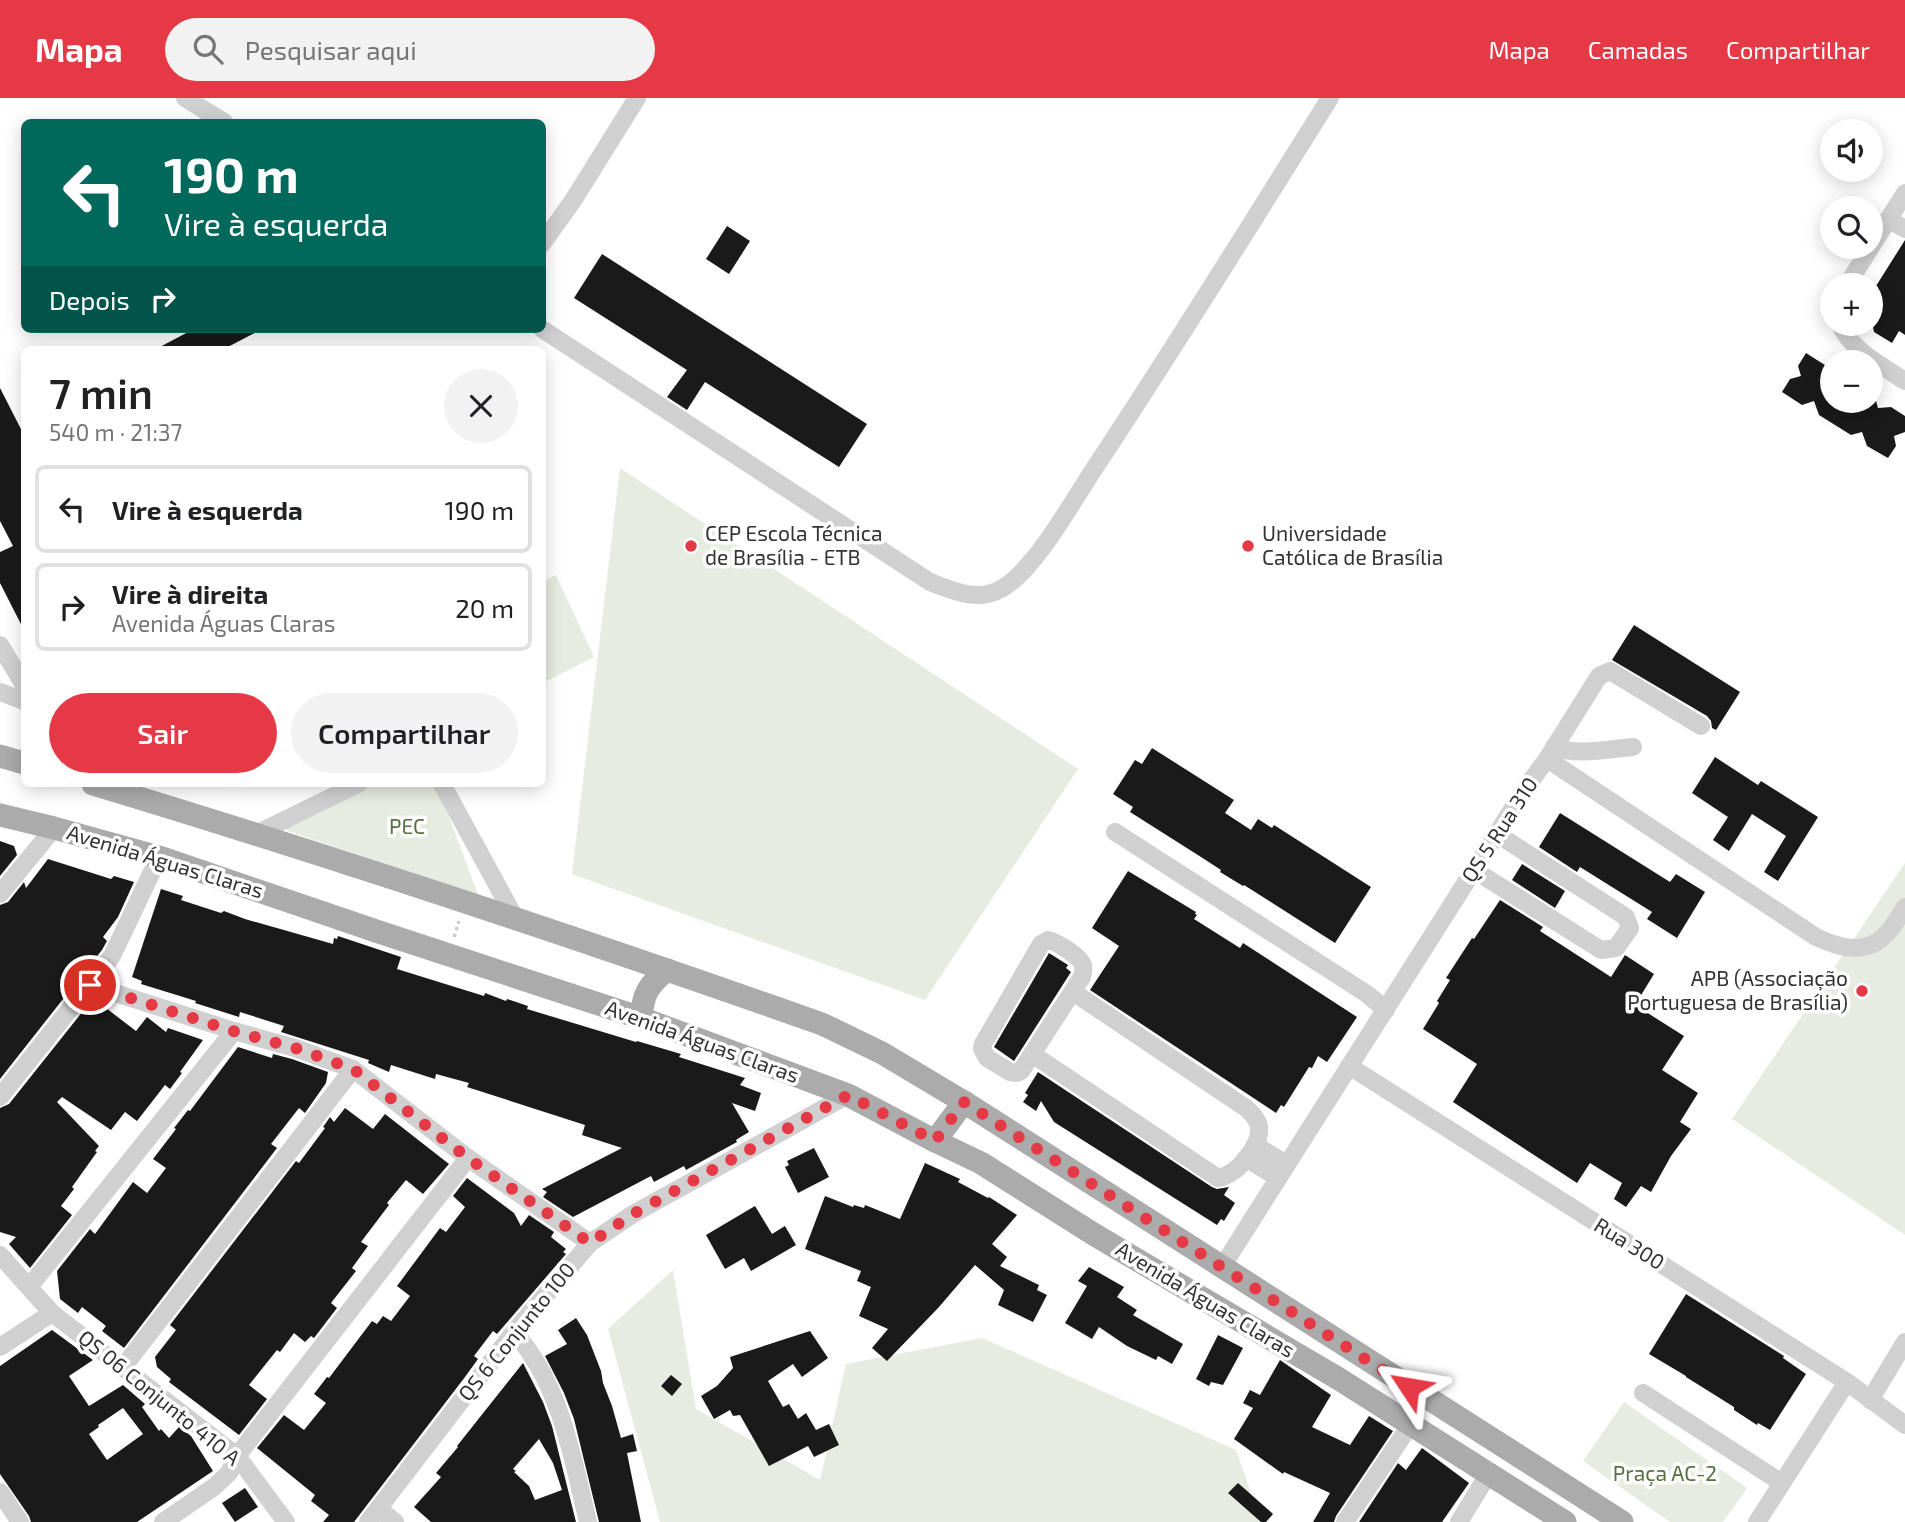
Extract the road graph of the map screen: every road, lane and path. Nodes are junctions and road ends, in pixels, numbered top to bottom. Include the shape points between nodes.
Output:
1 (185, 98) edge
2 (637, 98) edge
3 (1330, 98) edge
4 (219, 119) edge
5 (1905, 193) edge
6 (1888, 219) junction
7 (1905, 229) edge
8 (546, 238) edge
9 (1854, 273) edge
10 (546, 332) edge
11 (1847, 336) edge
12 (1905, 381) edge
13 (0, 645) edge
14 (21, 680) edge
15 (0, 692) edge
16 (21, 700) edge
17 (1701, 726) dead end
18 (1633, 747) dead end
19 (1551, 753) junction
20 (0, 756) edge
21 (21, 762) edge
22 (103, 787) edge
23 (352, 787) edge
24 (444, 787) edge
25 (0, 815) edge
26 (54, 828) junction
27 (1115, 832) dead end
28 (258, 834) junction
29 (1497, 834) junction
30 (159, 857) junction
31 (1474, 870) junction
32 (0, 894) edge
33 (1905, 907) edge
34 (515, 918) junction
35 (667, 970) junction
36 (90, 985) junction
37 (1073, 992) junction
38 (1386, 1010) junction
39 (641, 1018) junction
40 (233, 1031) junction
41 (1032, 1054) junction
42 (1349, 1066) junction
43 (353, 1069) junction
44 (817, 1084) junction
45 (848, 1095) junction
46 (0, 1097) edge
47 (964, 1102) junction
48 (809, 1117) junction
49 (935, 1141) junction
50 (1250, 1152) junction
51 (468, 1158) junction
52 (1282, 1171) junction
53 (590, 1243) junction
54 (0, 1255) edge
55 (1222, 1267) junction
56 (29, 1287) junction
57 (52, 1312) junction
58 (514, 1332) junction
59 (1905, 1342) edge
60 (0, 1347) edge
61 (124, 1366) junction
62 (1847, 1382) junction
63 (1643, 1393) dead end
64 (1870, 1400) junction
65 (1410, 1424) junction
66 (1905, 1425) edge
67 (237, 1456) junction
68 (1489, 1473) junction
69 (1782, 1483) junction
70 (0, 1492) edge
71 (373, 1515) edge
72 (20, 1522) edge
73 (163, 1522) edge
74 (286, 1522) edge
75 (395, 1522) edge
76 (588, 1522) edge
77 (1345, 1522) edge
78 (1460, 1522) edge
79 (1565, 1522) edge
80 (1622, 1522) edge
81 (1757, 1522) edge

1 - 4 street
2 - 8 street
3 - 10 street via 1039,553 1018,576 990,594 954,592 930,582
5 - 6 street
6 - 7 street
6 - 9 street
11 - 12 street
13 - 14 street
15 - 16 street
17 - 19 street via 1610,671 1598,676
18 - 19 street
19 - 29 street, QS 5 Rua 310
19 - 33 street, QS 5 Rua 310 via 1816,937 1836,946 1868,946 1889,932
20 - 21 main road
22 - 28 main road, Avenida Águas Claras
23 - 28 street
24 - 34 street
25 - 26 main road, Avenida Águas Claras
26 - 30 main road, Avenida Águas Claras
26 - 32 street
27 - 38 street
28 - 34 main road, Avenida Águas Claras
29 - 31 street, QS 5 Rua 310
29 - 31 street via 1626,917 1630,928 1616,948 1601,950
30 - 36 street via 112,956
30 - 39 main road, Avenida Águas Claras
31 - 38 street, QS 5 Rua 310
34 - 35 main road, Avenida Águas Claras
35 - 39 main road via 647,989
35 - 47 main road, Avenida Águas Claras via 822,1024
36 - 40 street
36 - 46 street
37 - 41 street
37 - 41 street via 1082,977 1083,963 1054,941 1045,941 982,1049 987,1058 1013,1073 1021,1071
37 - 50 street via 1246,1108 1259,1129
38 - 42 street, QS 5 Rua 310
39 - 44 main road, Avenida Águas Claras
40 - 43 street
40 - 56 street
41 - 50 street via 1218,1178 1227,1176
42 - 52 street, QS 5 Rua 310
42 - 62 street, Rua 300
43 - 51 street
43 - 61 street
44 - 45 main road, Avenida Águas Claras
44 - 48 street
45 - 48 street, QS 6 Conjunto 100
45 - 49 main road, Avenida Águas Claras
47 - 49 main road
47 - 55 main road, Avenida Águas Claras
48 - 53 street, QS 6 Conjunto 100 via 633,1214
49 - 65 main road, Avenida Águas Claras via 981,1163
50 - 52 street
51 - 53 street
51 - 67 street
52 - 55 street, QS 5 Rua 310
53 - 58 street, QS 6 Conjunto 100
54 - 56 street, QS 06 Conjunto 410 A
55 - 80 main road, Avenida Águas Claras
56 - 57 street, QS 06 Conjunto 410 A
57 - 60 street
57 - 61 street, QS 06 Conjunto 410 A
58 - 71 street, QS 6 Conjunto 100
58 - 76 street via 530,1349 561,1415
59 - 64 street
61 - 67 street, QS 06 Conjunto 410 A
62 - 64 street, Rua 300
62 - 69 street
63 - 69 street
64 - 66 street, Rua 300
65 - 68 main road, Avenida Águas Claras
65 - 77 street
67 - 73 street via 229,1473 214,1487
67 - 74 street, QS 06 Conjunto 410 A
68 - 78 street
68 - 79 main road, Avenida Águas Claras
69 - 81 street
70 - 72 street
71 - 75 street

